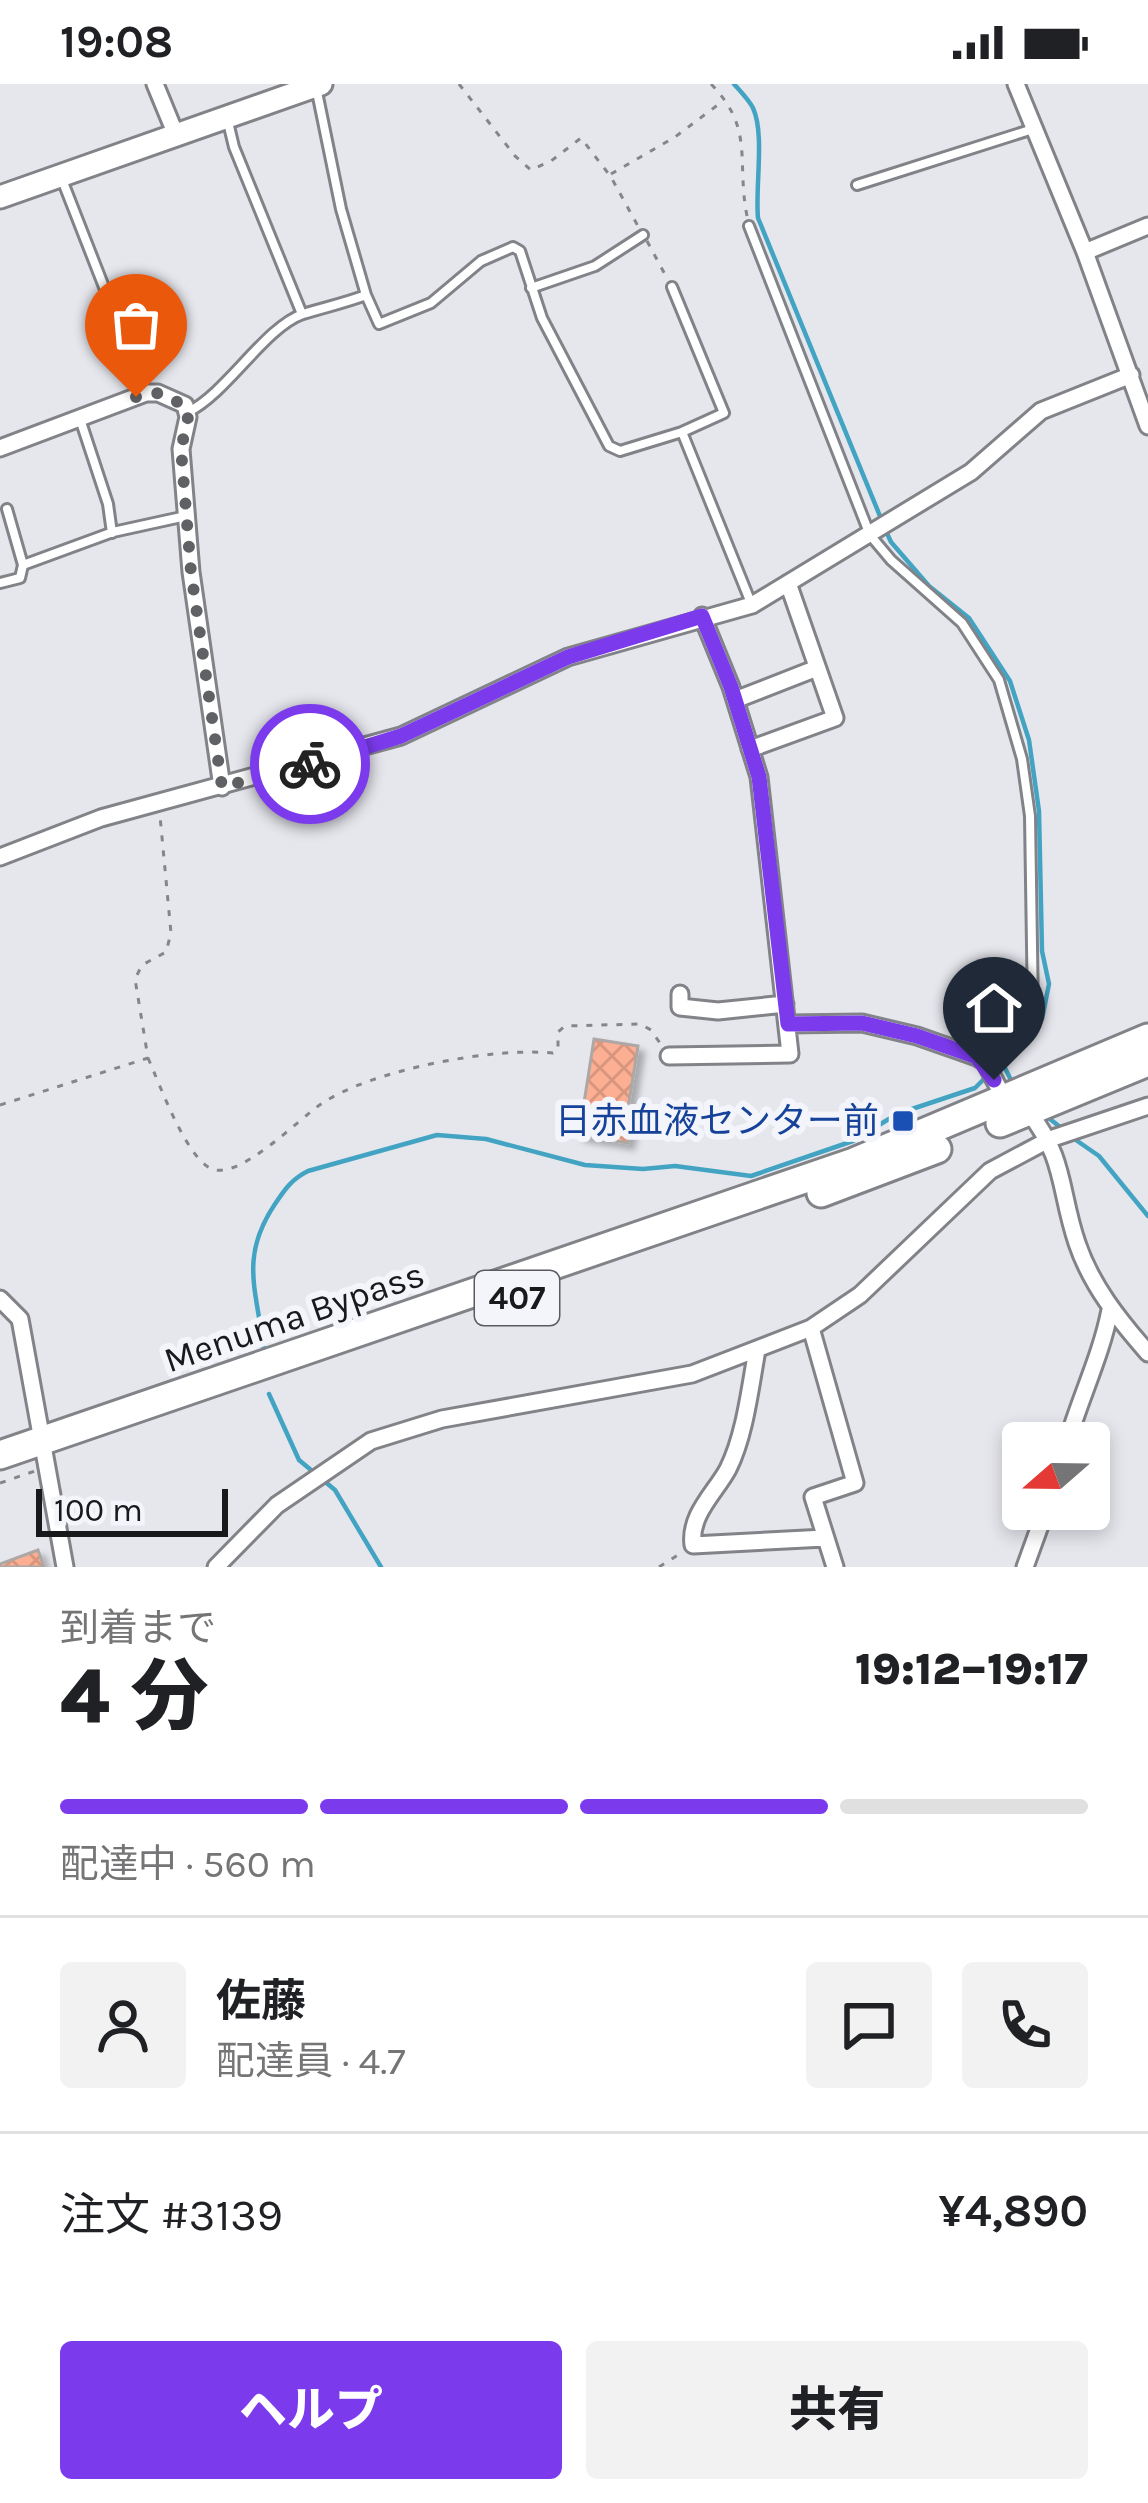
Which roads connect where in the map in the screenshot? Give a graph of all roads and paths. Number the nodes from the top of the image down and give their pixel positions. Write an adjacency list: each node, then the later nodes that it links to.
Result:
1 (155, 84): 9 (street)
2 (459, 84): 10 (path)
3 (711, 84): 6 (path)
4 (1016, 84): 8 (street)
5 (318, 85): 7 (street); 20 (lane)
6 (726, 99): 10 (path); 14 (path)
7 (227, 117): 9 (street); 21 (lane)
8 (1034, 129): 12 (lane); 17 (street)
9 (176, 135): 11 (street)
10 (609, 175): 16 (path)
11 (61, 176): 13 (street); 23 (lane)
12 (857, 185)
13 (0, 197)
14 (749, 226): 32 (lane)
15 (1148, 226): 17 (street)
16 (644, 236): 18 (path); 19 (lane)
17 (1085, 252): 22 (street)
18 (672, 287): 27 (lane)
19 (531, 288): 20 (lane); 27 (lane)
20 (366, 296): 21 (lane)
21 (302, 314): 24 (lane)
22 (1131, 375): 26 (street); 32 (street)
23 (146, 393): 24 (street); 25 (street)
24 (187, 413): 30 (street)
25 (80, 419): 28 (street); 31 (lane)
26 (1148, 426)
27 (682, 432): 36 (lane)
28 (0, 448)
29 (8, 509): 33 (lane)
30 (186, 516): 31 (lane); 41 (street)
31 (112, 533): 33 (lane)
32 (870, 535): 35 (street); 51 (lane)
33 (22, 565): 34 (lane)
34 (0, 583)
35 (788, 583): 36 (street); 38 (street)
36 (752, 605): 37 (street)
37 (702, 616): 39 (street); 41 (street)
38 (817, 668): 39 (street); 40 (street)
39 (735, 700): 40 (street)
40 (750, 749): 45 (street)
41 (222, 787): 42 (street)
42 (160, 802): 43 (street); 49 (path)
43 (0, 857)
44 (680, 994): 45 (street)
45 (785, 1004): 46 (street)
46 (788, 1024): 48 (street); 51 (street)
47 (1148, 1038): 51 (highway, Menuma Bypass / 407)
48 (669, 1056): 49 (path)
49 (148, 1058): 52 (path)
50 (1148, 1062): 51 (highway, Menuma Bypass / 407)
51 (1013, 1091): 54 (street); 62 (highway, Menuma Bypass / 407)
52 (0, 1105)
53 (1148, 1106): 54 (street)
54 (1054, 1137): 56 (street); 57 (street)
55 (0, 1299): 62 (street)
56 (1110, 1310): 59 (street); 60 (street)
57 (811, 1328): 58 (street); 65 (street)
58 (758, 1350): 66 (street); 68 (street)
59 (1148, 1353)
60 (1073, 1422)
61 (0, 1455): 62 (highway, Menuma Bypass / 407)
62 (40, 1457): 63 (highway, Menuma Bypass / 407); 63 (path); 67 (street)
63 (0, 1479)
64 (1038, 1530): 71 (street)
65 (825, 1538): 66 (street); 70 (street)
66 (693, 1544): 69 (path)
67 (65, 1567)
68 (216, 1567)
69 (659, 1567)
70 (835, 1567)
71 (1024, 1567)

